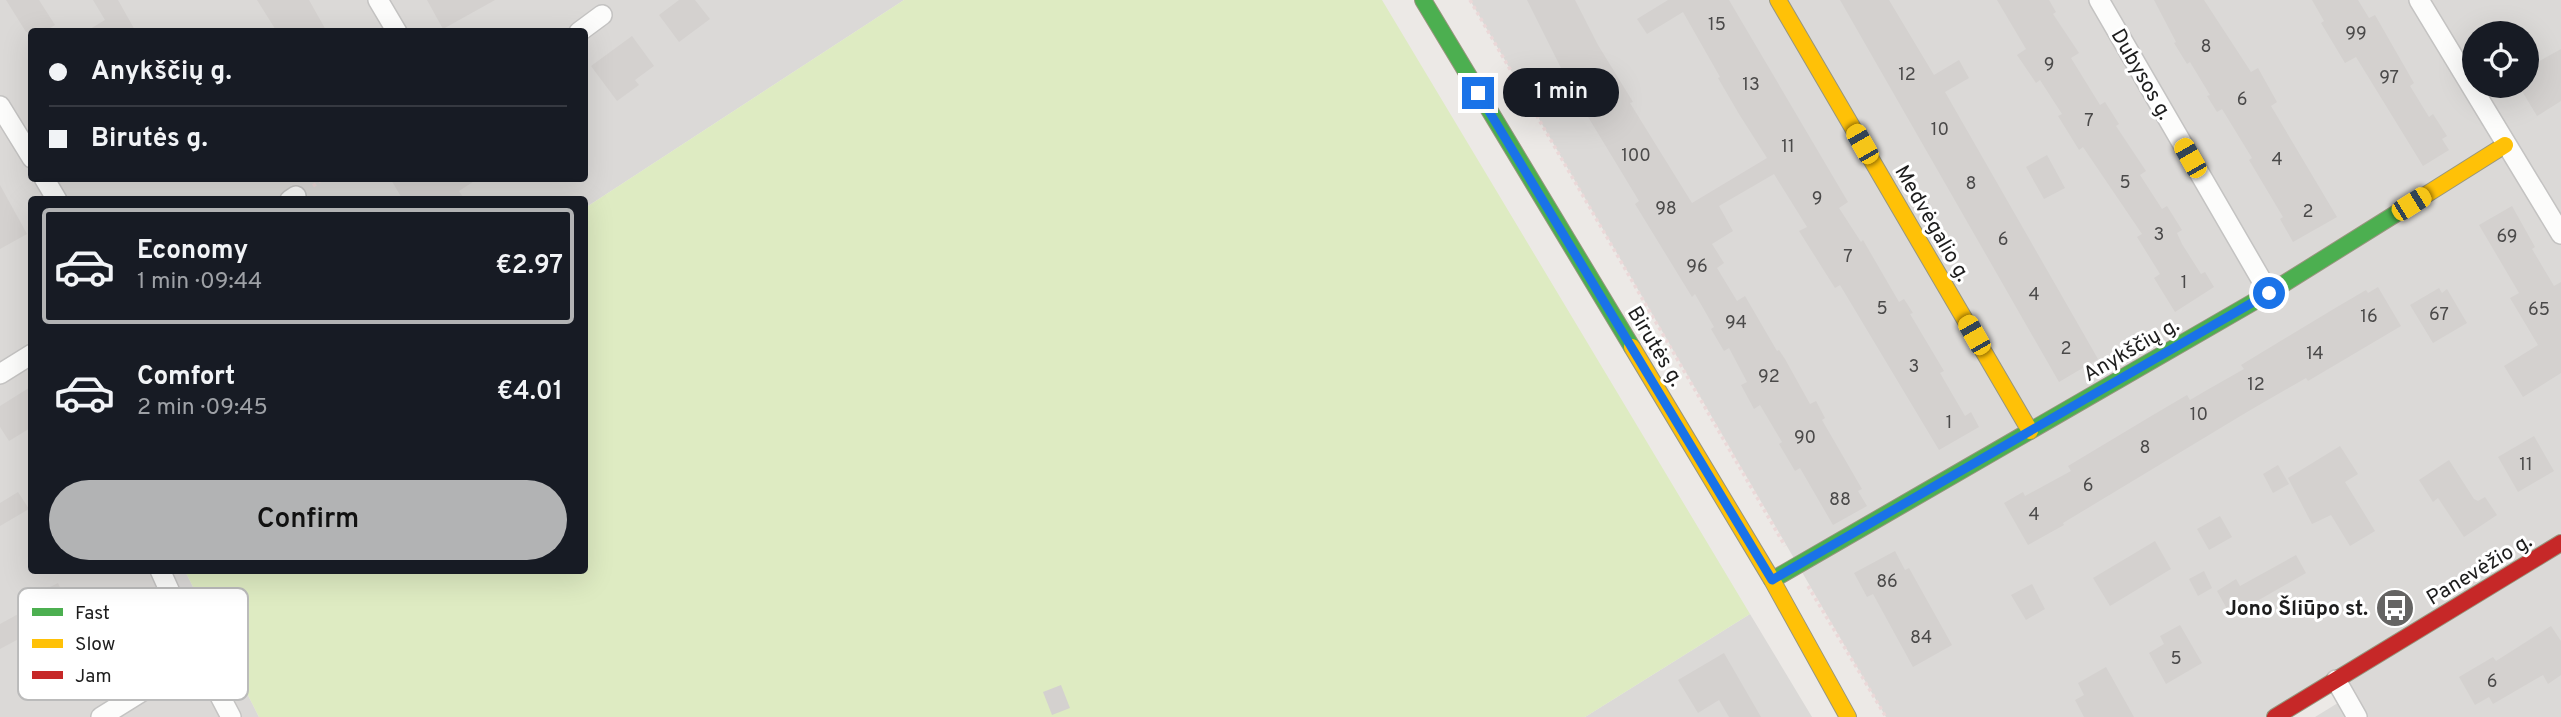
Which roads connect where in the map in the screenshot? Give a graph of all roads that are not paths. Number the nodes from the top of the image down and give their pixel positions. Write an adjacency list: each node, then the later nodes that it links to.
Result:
1 (378, 0): 7 (street)
2 (1423, 0): 18 (street, Birutės g.)
3 (1778, 0): 16 (street, Medvėgalio g.)
4 (2099, 0): 13 (street, Dubysos g.)
5 (2419, 0): 10 (street)
6 (602, 15): 8 (street)
7 (395, 28)
8 (584, 28)
9 (0, 106): 11 (street)
10 (2505, 145): 12 (street); 13 (street, Anykščių g.)
11 (28, 152)
12 (2561, 234)
13 (2269, 293): 16 (street, Anykščių g.)
14 (28, 356): 15 (street)
15 (0, 374)
16 (2030, 431): 18 (street, Anykščių g.)
17 (2561, 543): 19 (street, Panevėžio g.)
18 (1772, 580): 24 (street, Birutės g.)
19 (2336, 680): 25 (street, Panevėžio g.); 26 (street)
20 (128, 700): 22 (street)
21 (222, 700): 23 (street)
22 (101, 717)
23 (231, 717)
24 (1848, 717)
25 (2275, 717)
26 (2357, 717)

